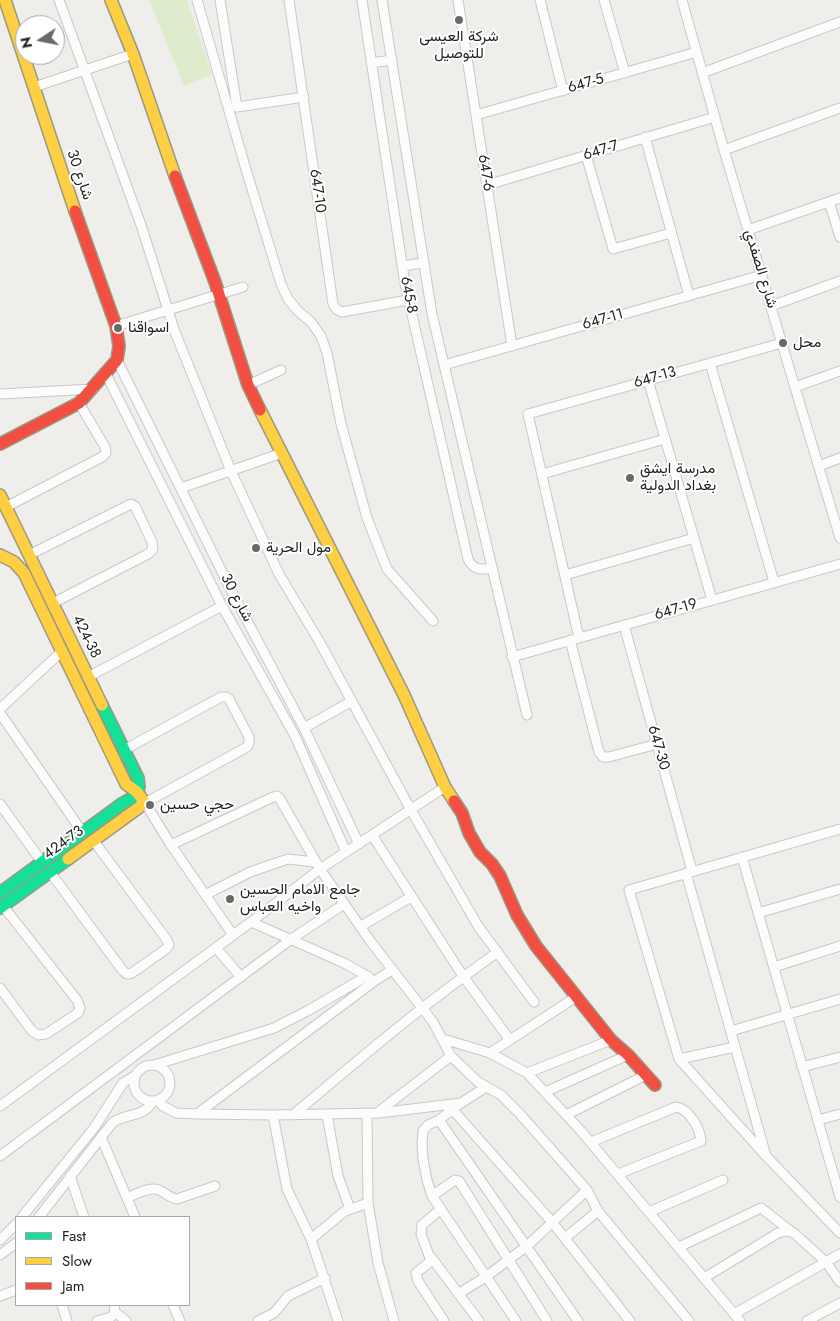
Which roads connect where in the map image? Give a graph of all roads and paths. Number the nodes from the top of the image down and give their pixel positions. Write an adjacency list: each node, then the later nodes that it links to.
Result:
1 (5, 0): 21 (street, شارع 30)
2 (59, 0): 18 (street)
3 (111, 0): 15 (street)
4 (197, 0): 86 (street)
5 (220, 0): 23 (street)
6 (289, 0): 23 (street, 647-10)
7 (362, 0): 17 (street, 645-8)
8 (382, 0): 16 (street, 645-8)
9 (458, 0): 25 (street, 647-6)
10 (540, 0): 22 (street)
11 (604, 0): 19 (street)
12 (682, 0): 14 (street, شارع الصفدي)
13 (840, 22): 20 (street)
14 (696, 52): 19 (street, 647-5); 20 (street, شارع الصفدي)
15 (133, 54): 18 (street); 41 (street)
16 (392, 60): 17 (street); 36 (street, 645-8)
17 (371, 63): 37 (street, 645-8)
18 (84, 69): 21 (street); 45 (street)
19 (625, 73): 22 (street, 647-5)
20 (702, 73): 26 (street, شارع الصفدي)
21 (34, 87): 46 (street, شارع 30)
22 (562, 91): 25 (street, 647-5)
23 (304, 97): 43 (street, 647-10)
24 (840, 108): 28 (street)
25 (476, 115): 30 (street, 647-6)
26 (715, 117): 27 (street, 647-7); 28 (street, شارع الصفدي)
27 (645, 138): 29 (street, 647-7); 34 (street)
28 (724, 150): 33 (street, شارع الصفدي)
29 (586, 155): 30 (street, 647-7); 34 (street)
30 (486, 185): 48 (street, 647-6)
31 (840, 198): 32 (street)
32 (829, 202): 33 (street); 35 (street)
33 (748, 230): 38 (street, شارع الصفدي)
34 (672, 233): 42 (street)
35 (840, 237)
36 (423, 263): 37 (street); 51 (street, 645-8)
37 (402, 266): 43 (street, 645-8)
38 (762, 275): 42 (street, 647-11); 44 (street, شارع الصفدي)
39 (840, 280): 44 (street)
40 (243, 287): 41 (street)
41 (219, 293): 45 (street); 56 (street)
42 (689, 296): 48 (street, 647-11)
43 (408, 300): 77 (street, 645-8)
44 (771, 306): 47 (street, شارع الصفدي)
45 (168, 310): 46 (street); 66 (street)
46 (116, 326): 49 (street, شارع 30)
47 (782, 343): 50 (street, 647-13); 57 (street, شارع الصفدي)
48 (512, 346): 51 (street, 647-11)
49 (117, 360): 54 (street); 68 (street, شارع 30)
50 (710, 363): 55 (street, 647-13); 80 (street)
51 (444, 365): 77 (street, 645-8)
52 (281, 370): 56 (street)
53 (840, 371): 57 (street)
54 (106, 374): 58 (street); 83 (street, شارع 30)
55 (648, 380): 61 (street); 67 (street, 647-13)
56 (248, 385): 63 (street)
57 (795, 387): 65 (street, شارع الصفدي)
58 (93, 389): 59 (street); 60 (street)
59 (0, 394)
60 (79, 403): 62 (street); 70 (street)
61 (665, 439): 67 (street); 71 (street)
62 (0, 444)
63 (282, 452): 66 (street); 99 (street)
64 (840, 458): 65 (street)
65 (819, 466): 72 (street, شارع الصفدي)
66 (231, 471): 68 (street); 92 (street)
67 (542, 474): 79 (street)
68 (181, 488): 84 (street, شارع 30)
69 (0, 495): 70 (street, 424-38)
70 (6, 507): 73 (street, 424-38)
71 (694, 538): 79 (street); 81 (street)
72 (840, 538)
73 (29, 555): 76 (street, 424-38); 82 (street)
74 (2, 557): 78 (street, 424-38)
75 (840, 564): 80 (street, 647-19)
76 (35, 568): 78 (street); 82 (street, 424-38)
77 (492, 568): 90 (street, 645-8)
78 (24, 573): 89 (street, 424-38)
79 (565, 575): 88 (street)
80 (774, 582): 81 (street, 647-19)
81 (712, 600): 87 (street, 647-19)
82 (53, 603): 91 (street, 424-38)
83 (222, 606): 85 (street, شارع 30); 91 (street)
84 (243, 612): 85 (street); 96 (street, شارع 30)
85 (229, 619): 109 (street, شارع 30)
86 (433, 621)
87 (624, 625): 88 (street, 647-19); 97 (street, 647-30)
88 (575, 639): 90 (street, 647-19); 97 (street)
89 (61, 652): 93 (street); 100 (street, 424-38)
90 (512, 657): 95 (street, 645-8)
91 (88, 677): 98 (street, 424-38)
92 (352, 701): 96 (street); 102 (street)
93 (0, 709)
94 (0, 713): 104 (street)
95 (527, 715)
96 (304, 728): 107 (street, شارع 30)
97 (657, 744): 114 (street, 647-30)
98 (124, 750): 100 (street, 424-38); 100 (street)
99 (445, 787): 102 (street); 136 (street)
100 (140, 797): 104 (street, 424-73); 106 (street, 424-73); 108 (street, 424-38)
101 (0, 804): 111 (street)
102 (411, 810): 105 (street); 128 (street)
103 (840, 829): 110 (street)
104 (83, 833): 111 (street, 424-73)
105 (372, 835): 107 (street); 118 (street)
106 (93, 840): 113 (street, 424-73); 113 (street)
107 (359, 844): 109 (street)
108 (171, 845): 112 (street); 117 (street, 424-38)
109 (346, 852): 112 (street)
110 (742, 857): 114 (street); 121 (street)
111 (42, 862): 116 (street, 424-73)
112 (317, 865): 117 (street); 119 (street); 122 (street)
113 (50, 872): 120 (street, 424-73)
114 (689, 872): 141 (street, 647-30); 150 (street)
115 (840, 889): 121 (street)
116 (0, 892)
117 (205, 895): 124 (street, 424-38)
118 (411, 897): 123 (street); 132 (street)
119 (344, 904): 123 (street); 125 (street)
120 (2, 907): 135 (street)
121 (758, 914): 129 (street)
122 (252, 922): 124 (street); 125 (street)
123 (361, 926): 130 (street)
124 (233, 935): 127 (street)
125 (290, 940): 131 (street); 133 (street)
126 (840, 946): 129 (street)
127 (216, 948): 133 (street); 162 (street)
128 (498, 952): 132 (street); 138 (street)
129 (774, 967): 140 (street)
130 (392, 970): 134 (street); 139 (street)
131 (367, 976): 134 (street); 152 (street)
132 (463, 976): 139 (street); 143 (street)
133 (241, 977): 151 (street)
134 (376, 980): 165 (street)
135 (0, 988)
136 (576, 997): 143 (street); 144 (street)
137 (840, 999): 140 (street)
138 (534, 1002)
139 (422, 1008): 142 (street); 169 (street)
140 (788, 1015): 141 (street); 153 (street)
141 (731, 1031): 145 (street, 647-30)
142 (443, 1039): 146 (street); 148 (street)
143 (510, 1040): 146 (street)
144 (611, 1040): 147 (street); 155 (street)
145 (735, 1046): 150 (street); 177 (street, 647-30)
146 (490, 1053): 155 (street)
147 (628, 1054): 156 (street); 159 (street)
148 (451, 1056): 158 (street); 164 (street)
149 (840, 1057): 153 (street)
150 (679, 1059): 177 (street)
151 (128, 1061): 154 (street); 176 (street)
152 (154, 1065): 154 (street); 160 (street)
153 (802, 1067): 173 (street)
154 (138, 1072): 160 (street); 192 (street)
155 (527, 1073): 159 (street)
156 (646, 1075): 157 (street); 171 (street)
157 (654, 1085)
158 (486, 1087): 161 (street); 183 (street)
159 (544, 1092): 171 (street)
160 (155, 1100): 165 (street); 174 (street)
161 (461, 1103): 163 (street); 164 (street)
162 (0, 1106)
163 (453, 1110): 172 (street); 196 (street)
164 (377, 1113): 166 (street)
165 (197, 1114): 168 (street)
166 (367, 1114): 170 (street); 187 (street)
167 (840, 1114): 173 (street)
168 (272, 1115): 169 (street); 201 (street)
169 (293, 1115): 170 (street)
170 (327, 1115): 188 (street)
171 (566, 1115): 175 (street)
172 (439, 1120): 184 (street); 204 (street)
173 (818, 1120): 179 (street)
174 (101, 1137): 180 (street); 186 (street)
175 (591, 1142): 178 (street); 178 (street)
176 (1, 1153)
177 (766, 1156): 198 (street)
178 (618, 1174): 191 (street)
179 (837, 1174): 185 (street)
180 (70, 1176): 193 (street); 194 (street)
181 (723, 1180): 191 (street)
182 (215, 1186): 186 (street)
183 (587, 1190): 190 (street); 196 (street)
184 (432, 1196): 189 (street); 209 (street)
185 (840, 1197)
186 (127, 1198): 195 (street)
187 (368, 1203): 188 (street); 231 (street)
188 (350, 1209): 201 (street)
189 (440, 1209): 208 (street); 211 (street)
190 (598, 1211): 200 (street); 224 (street)
191 (649, 1212): 205 (street)
192 (23, 1216)
193 (40, 1216)
194 (84, 1216)
195 (135, 1216)
196 (552, 1222): 200 (street); 204 (street)
197 (15, 1225): 202 (street)
198 (839, 1230)
199 (794, 1233): 205 (street); 210 (street); 213 (street)
200 (565, 1238): 237 (street)
201 (311, 1239): 212 (street)
202 (0, 1240)
203 (15, 1244): 207 (street)
204 (527, 1246): 209 (street); 236 (street)
205 (679, 1248): 213 (street)
206 (840, 1254): 210 (street)
207 (0, 1255)
208 (431, 1257): 216 (street); 232 (street)
209 (508, 1260): 211 (street); 235 (street)
210 (826, 1262): 214 (street); 223 (street)
211 (487, 1276): 216 (street); 234 (street)
212 (325, 1278): 222 (street); 230 (street)
213 (704, 1278): 223 (street)
214 (840, 1282)
215 (15, 1290): 217 (street)
216 (458, 1294): 233 (street)
217 (0, 1296)
218 (840, 1302): 238 (street)
219 (62, 1306): 225 (street)
220 (173, 1306): 228 (street)
221 (114, 1308): 226 (street); 227 (street)
222 (276, 1317): 229 (street)
223 (737, 1318)
224 (687, 1320)
225 (67, 1321)
226 (97, 1321)
227 (126, 1321)
228 (180, 1321)
229 (258, 1321)
230 (338, 1321)
231 (394, 1321)
232 (444, 1321)
233 (479, 1321)
234 (516, 1321)
235 (547, 1321)
236 (578, 1321)
237 (630, 1321)
238 (807, 1321)

